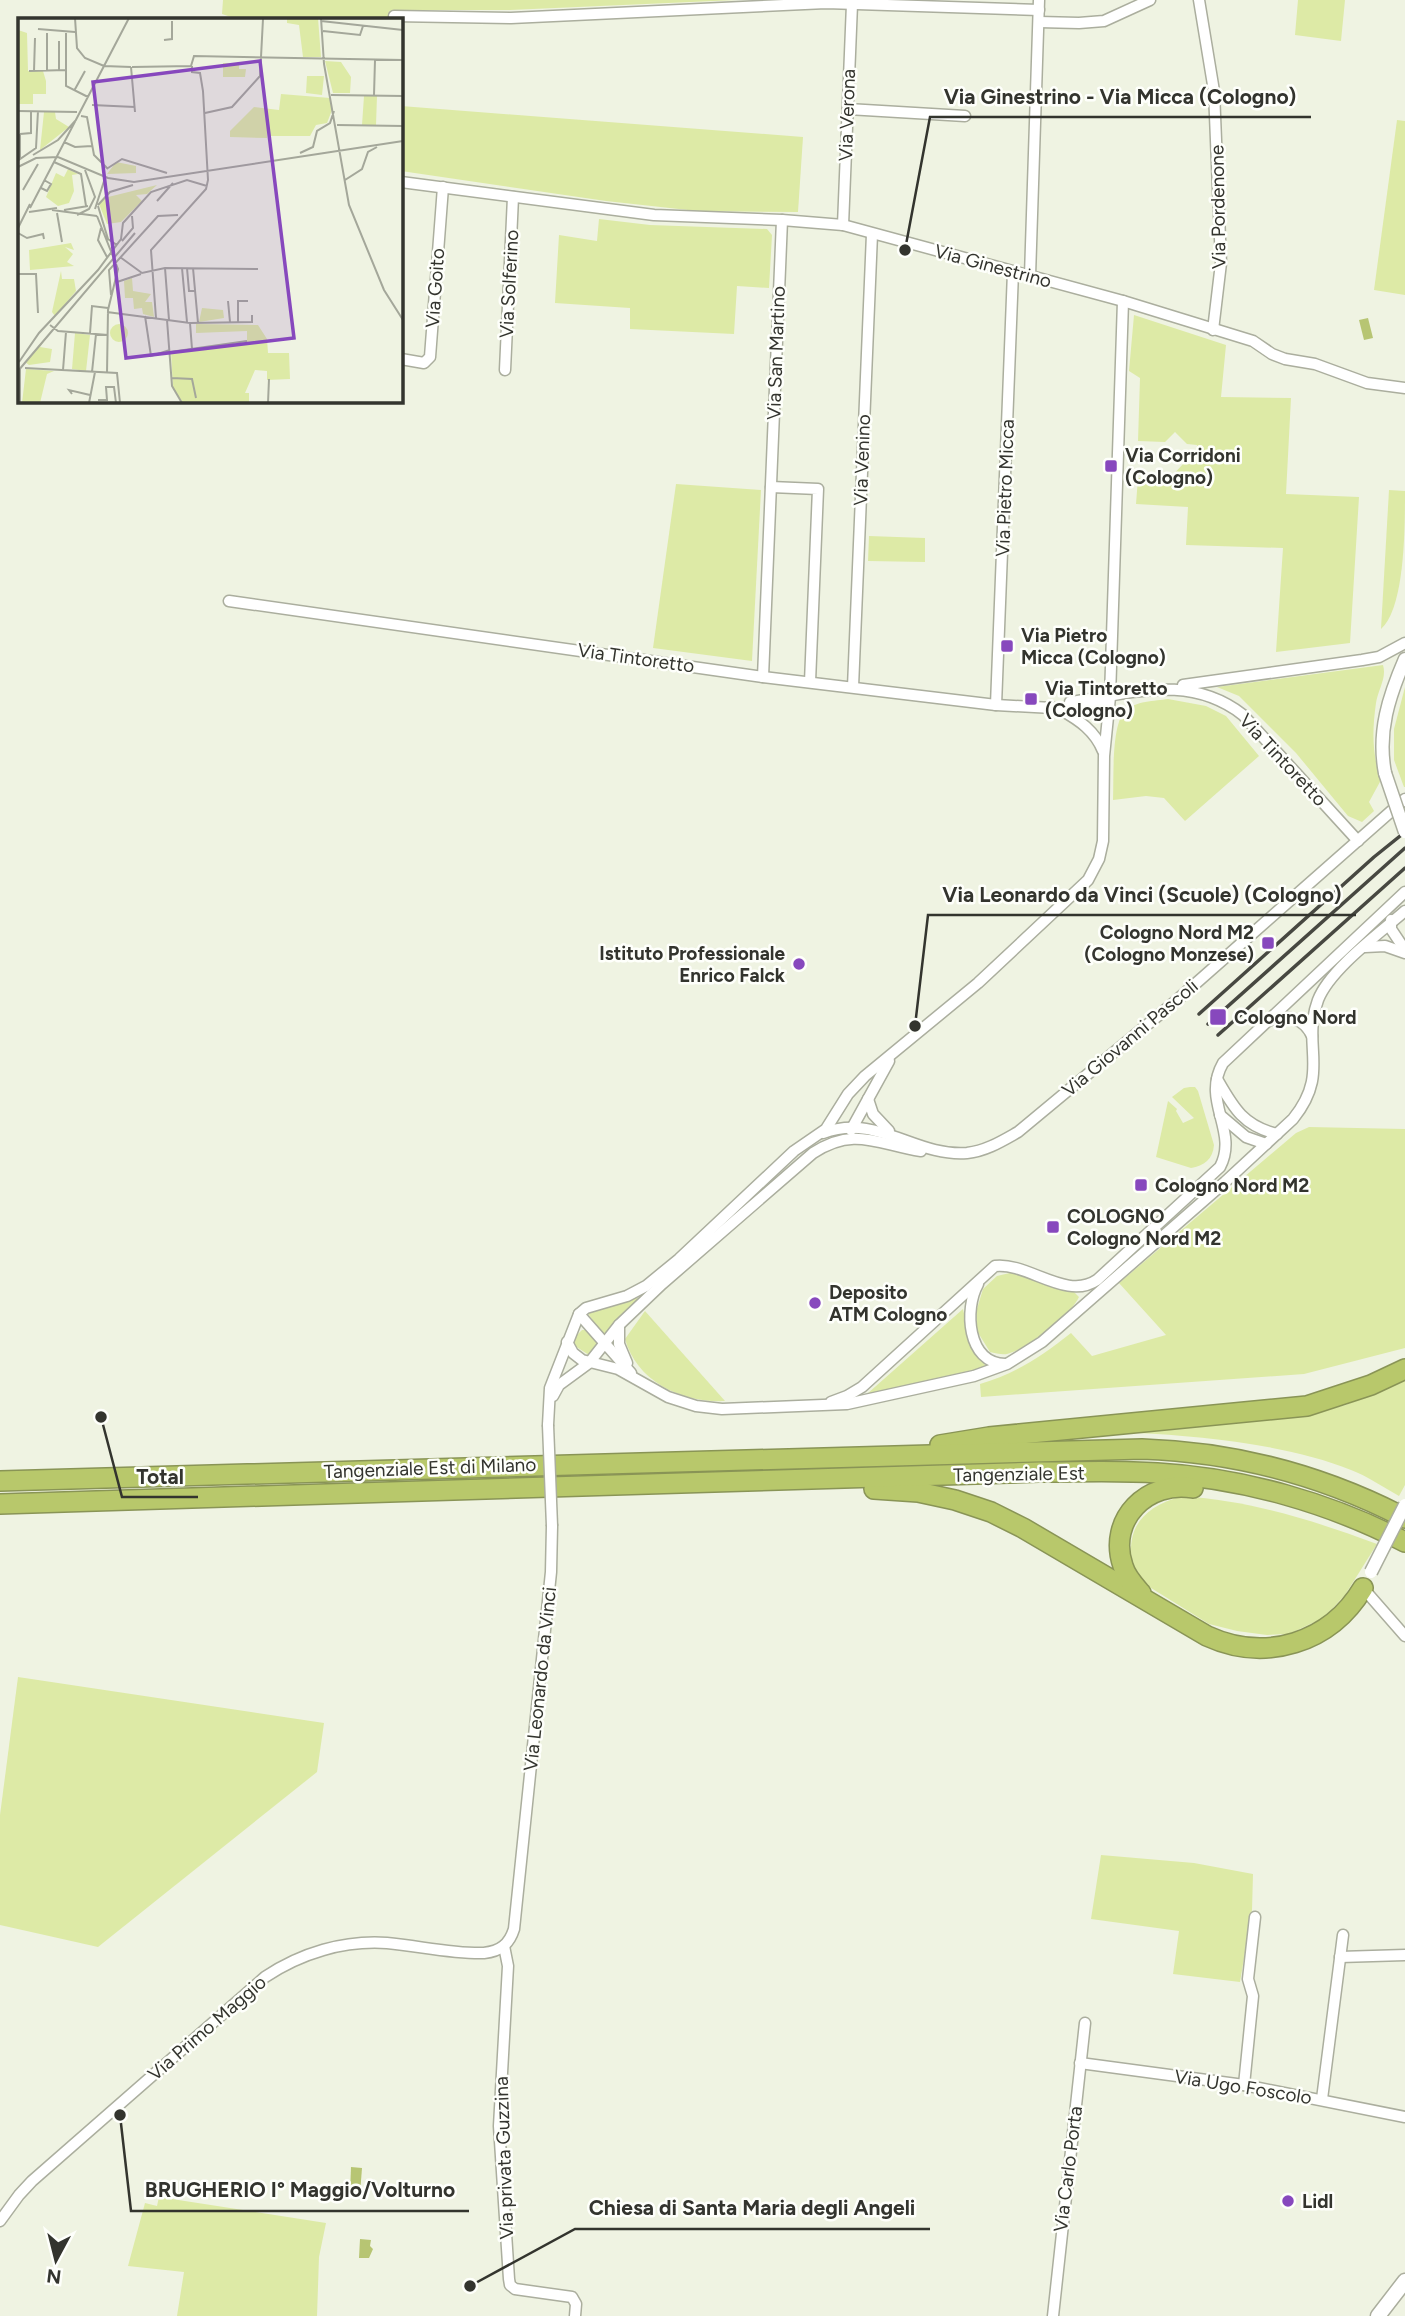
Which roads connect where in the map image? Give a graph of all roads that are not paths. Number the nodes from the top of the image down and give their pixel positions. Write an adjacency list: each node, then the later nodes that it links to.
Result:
1 (1150, 0): 4 (street)
2 (1199, 0): 17 (street, Via Pordenone)
3 (852, 4): 4 (street); 5 (street); 6 (street, Via Verona)
4 (1039, 11): 15 (street)
5 (394, 16)
6 (848, 109): 7 (street); 12 (street, Via Verona)
7 (965, 116)
8 (402, 182): 9 (street, Via Ginestrino)
9 (443, 187): 10 (street, Via Ginestrino); 18 (street, Via Goito)
10 (513, 197): 11 (street, Via Ginestrino); 19 (street, Via Solferino)
11 (782, 220): 12 (street, Via Ginestrino); 21 (street, Via San Martino)
12 (843, 225): 13 (street, Via Ginestrino)
13 (872, 234): 14 (street, Via Ginestrino); 27 (street, Via Venino)
14 (1013, 272): 15 (street, Via Ginestrino); 30 (street, Via Pietro Micca)
15 (1030, 276): 16 (street, Via Ginestrino)
16 (1123, 301): 17 (street, Via Ginestrino); 29 (street)
17 (1213, 330): 20 (street, Via Ginestrino)
18 (402, 359)
19 (505, 370)
20 (1405, 388)
21 (771, 486): 25 (street, Via San Martino); 26 (street)
22 (229, 601): 25 (street, Via Tintoretto)
23 (1405, 643): 28 (street, Via Tintoretto)
24 (1405, 659): 34 (street, bridge)
25 (763, 677): 26 (street, Via Tintoretto)
26 (810, 682): 27 (street, Via Tintoretto)
27 (853, 687): 30 (street, Via Tintoretto)
28 (1156, 689): 29 (street, Via Tintoretto); 35 (street, Via Tintoretto)
29 (1110, 697): 31 (street, Via Tintoretto); 32 (street)
30 (996, 705): 31 (street, Via Tintoretto)
31 (1050, 706): 32 (street)
32 (1104, 755): 44 (street)
33 (1405, 799): 35 (street, Via Giovanni Pascoli)
34 (1405, 832)
35 (1358, 841): 56 (street, Via Giovanni Pascoli)
36 (1405, 892): 37 (street)
37 (1393, 903): 39 (street); 42 (street)
38 (1405, 911): 39 (street)
39 (1390, 924): 40 (street); 41 (street)
40 (1363, 948): 41 (street); 43 (street)
41 (1405, 951)
42 (1270, 1021): 43 (street); 45 (street)
43 (1312, 1036): 52 (street)
44 (892, 1056): 46 (street); 47 (street)
45 (1217, 1079): 48 (street); 52 (street)
46 (869, 1099): 49 (street); 51 (street)
47 (841, 1106): 49 (street); 50 (street)
48 (1220, 1115): 55 (street); 57 (street)
49 (850, 1128): 50 (street, Via Giovanni Pascoli); 51 (street, Via Giovanni Pascoli); 53 (street); 54 (street)
50 (821, 1134): 58 (street)
51 (894, 1135): 56 (street, Via Giovanni Pascoli)
52 (1277, 1135): 55 (street)
53 (863, 1138): 54 (street); 56 (street)
54 (840, 1139): 59 (street)
55 (1266, 1144): 63 (street)
56 (968, 1153)
57 (991, 1268): 63 (street); 66 (street)
58 (579, 1314): 60 (street, Via Leonardo da Vinci); 61 (street)
59 (619, 1325): 61 (street); 65 (street)
60 (567, 1342): 62 (street); 67 (street, Via Leonardo da Vinci)
61 (604, 1343): 62 (street); 65 (street)
62 (589, 1363): 65 (street); 67 (street)
63 (1007, 1364): 66 (street)
64 (1405, 1369): 68 (highway)
65 (635, 1378): 66 (street)
66 (818, 1406)
67 (548, 1409): 81 (street, Via Leonardo da Vinci, bridge)
68 (860, 1457): 69 (highway, Tangenziale Est di Milano); 73 (highway, Tangenziale Est)
69 (0, 1481)
70 (621, 1485): 71 (highway, Tangenziale Est di Milano); 74 (highway, Tangenziale Est); 77 (highway)
71 (0, 1504)
72 (1405, 1505): 76 (street, bridge)
73 (1405, 1518)
74 (1361, 1522): 75 (highway, Tangenziale Est); 77 (highway)
75 (1405, 1542)
76 (1367, 1580): 77 (highway); 78 (street)
77 (1149, 1602)
78 (1405, 1636)
79 (1255, 1917): 86 (street)
80 (1343, 1936): 83 (street)
81 (504, 1946): 89 (street, Via Primo Maggio); 94 (street, Via privata Guzzina)
82 (1405, 1955): 83 (street)
83 (1340, 1958): 87 (street)
84 (1085, 2023): 85 (street, Via Carlo Porta)
85 (1080, 2063): 86 (street, Via Ugo Foscolo); 93 (street, Via Carlo Porta)
86 (1244, 2085): 87 (street, Via Ugo Foscolo)
87 (1322, 2099): 88 (street, Via Ugo Foscolo)
88 (1405, 2117)
89 (0, 2221)
90 (1405, 2272): 92 (main road)
91 (1405, 2281): 92 (main road)
92 (1388, 2301): 95 (main road)
93 (1053, 2315)
94 (575, 2316)
95 (1378, 2316)

